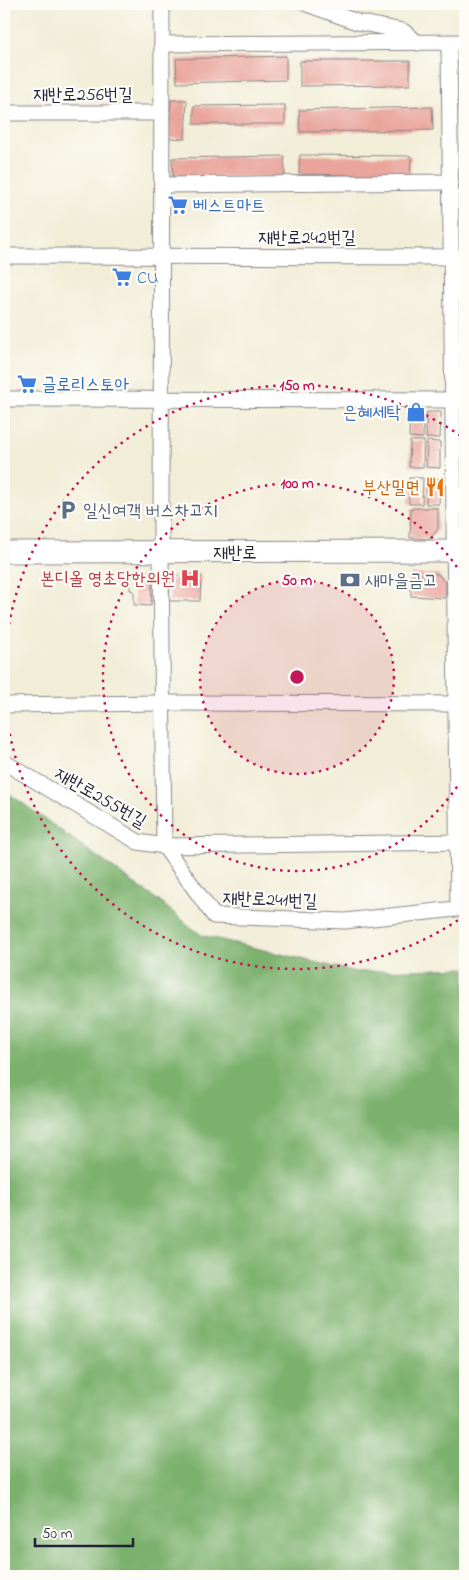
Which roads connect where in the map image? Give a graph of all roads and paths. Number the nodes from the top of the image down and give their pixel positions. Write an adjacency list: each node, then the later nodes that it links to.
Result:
1 (162, 4): 6 (street)
2 (307, 4): 4 (street)
3 (465, 42): 5 (street)
4 (418, 43): 5 (street); 6 (street)
5 (450, 43): 9 (street)
6 (162, 44): 8 (street)
7 (4, 112): 8 (street, 재반로256번길)
8 (162, 113): 10 (street)
9 (451, 182): 10 (street); 13 (street)
10 (162, 185): 12 (street)
11 (4, 256): 12 (street)
12 (162, 256): 13 (street, 재반로242번길); 15 (street)
13 (459, 257): 16 (street)
14 (4, 399): 15 (street)
15 (161, 399): 16 (street); 19 (street)
16 (459, 400): 17 (street)
17 (460, 551): 19 (main road, 재반로); 21 (street, 재반로241번길)
18 (4, 552): 19 (main road, 재반로)
19 (161, 553): 20 (street, 재반로255번길)
20 (163, 703): 21 (street); 22 (street); 25 (street, 재반로255번길)
21 (461, 704): 24 (street, 재반로241번길)
22 (4, 706)
23 (4, 762): 25 (street, 재반로255번길)
24 (461, 842): 25 (street); 26 (street, 재반로241번길)
25 (164, 846): 26 (street, 재반로241번길)
26 (462, 908)

